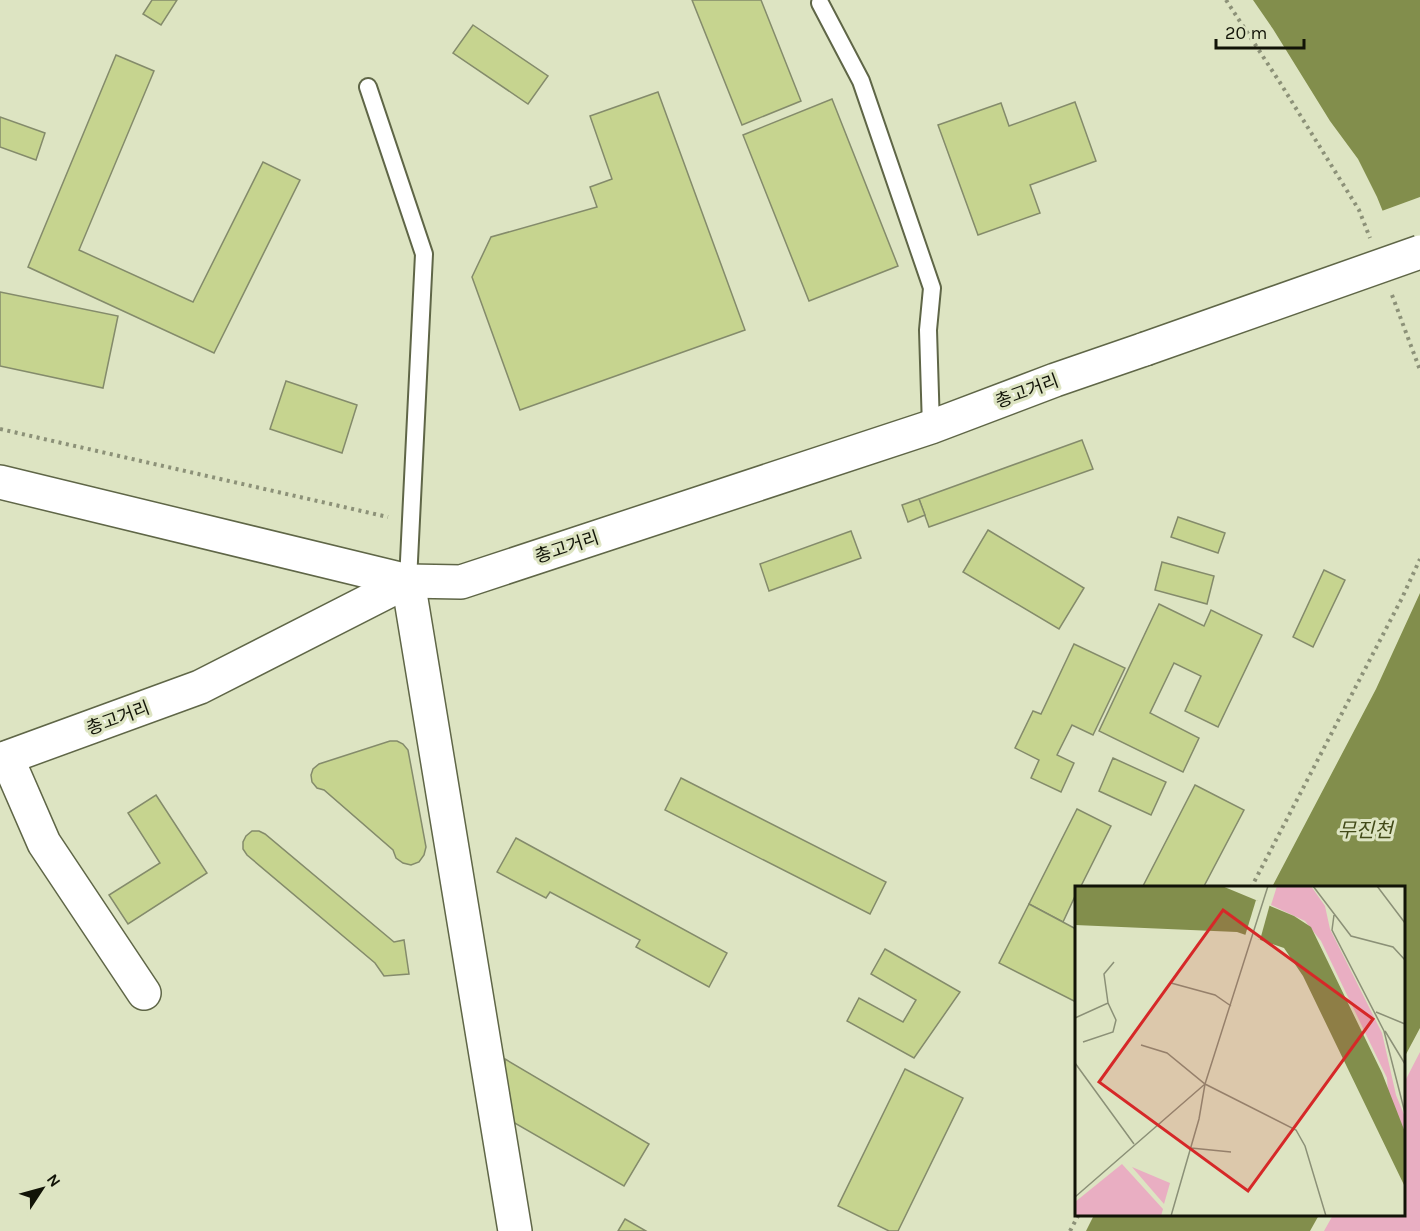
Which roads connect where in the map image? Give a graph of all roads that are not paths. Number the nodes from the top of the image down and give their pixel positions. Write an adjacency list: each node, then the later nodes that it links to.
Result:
1 (820, 3): 4 (lane)
2 (368, 87): 6 (lane)
3 (1420, 252): 4 (main road, 총고거리, bridge)
4 (931, 427): 6 (main road, 총고거리)
5 (0, 482): 6 (main road)
6 (408, 581): 7 (main road, 총고거리); 9 (main road)
7 (3, 759): 8 (main road)
8 (144, 993)
9 (515, 1231)

